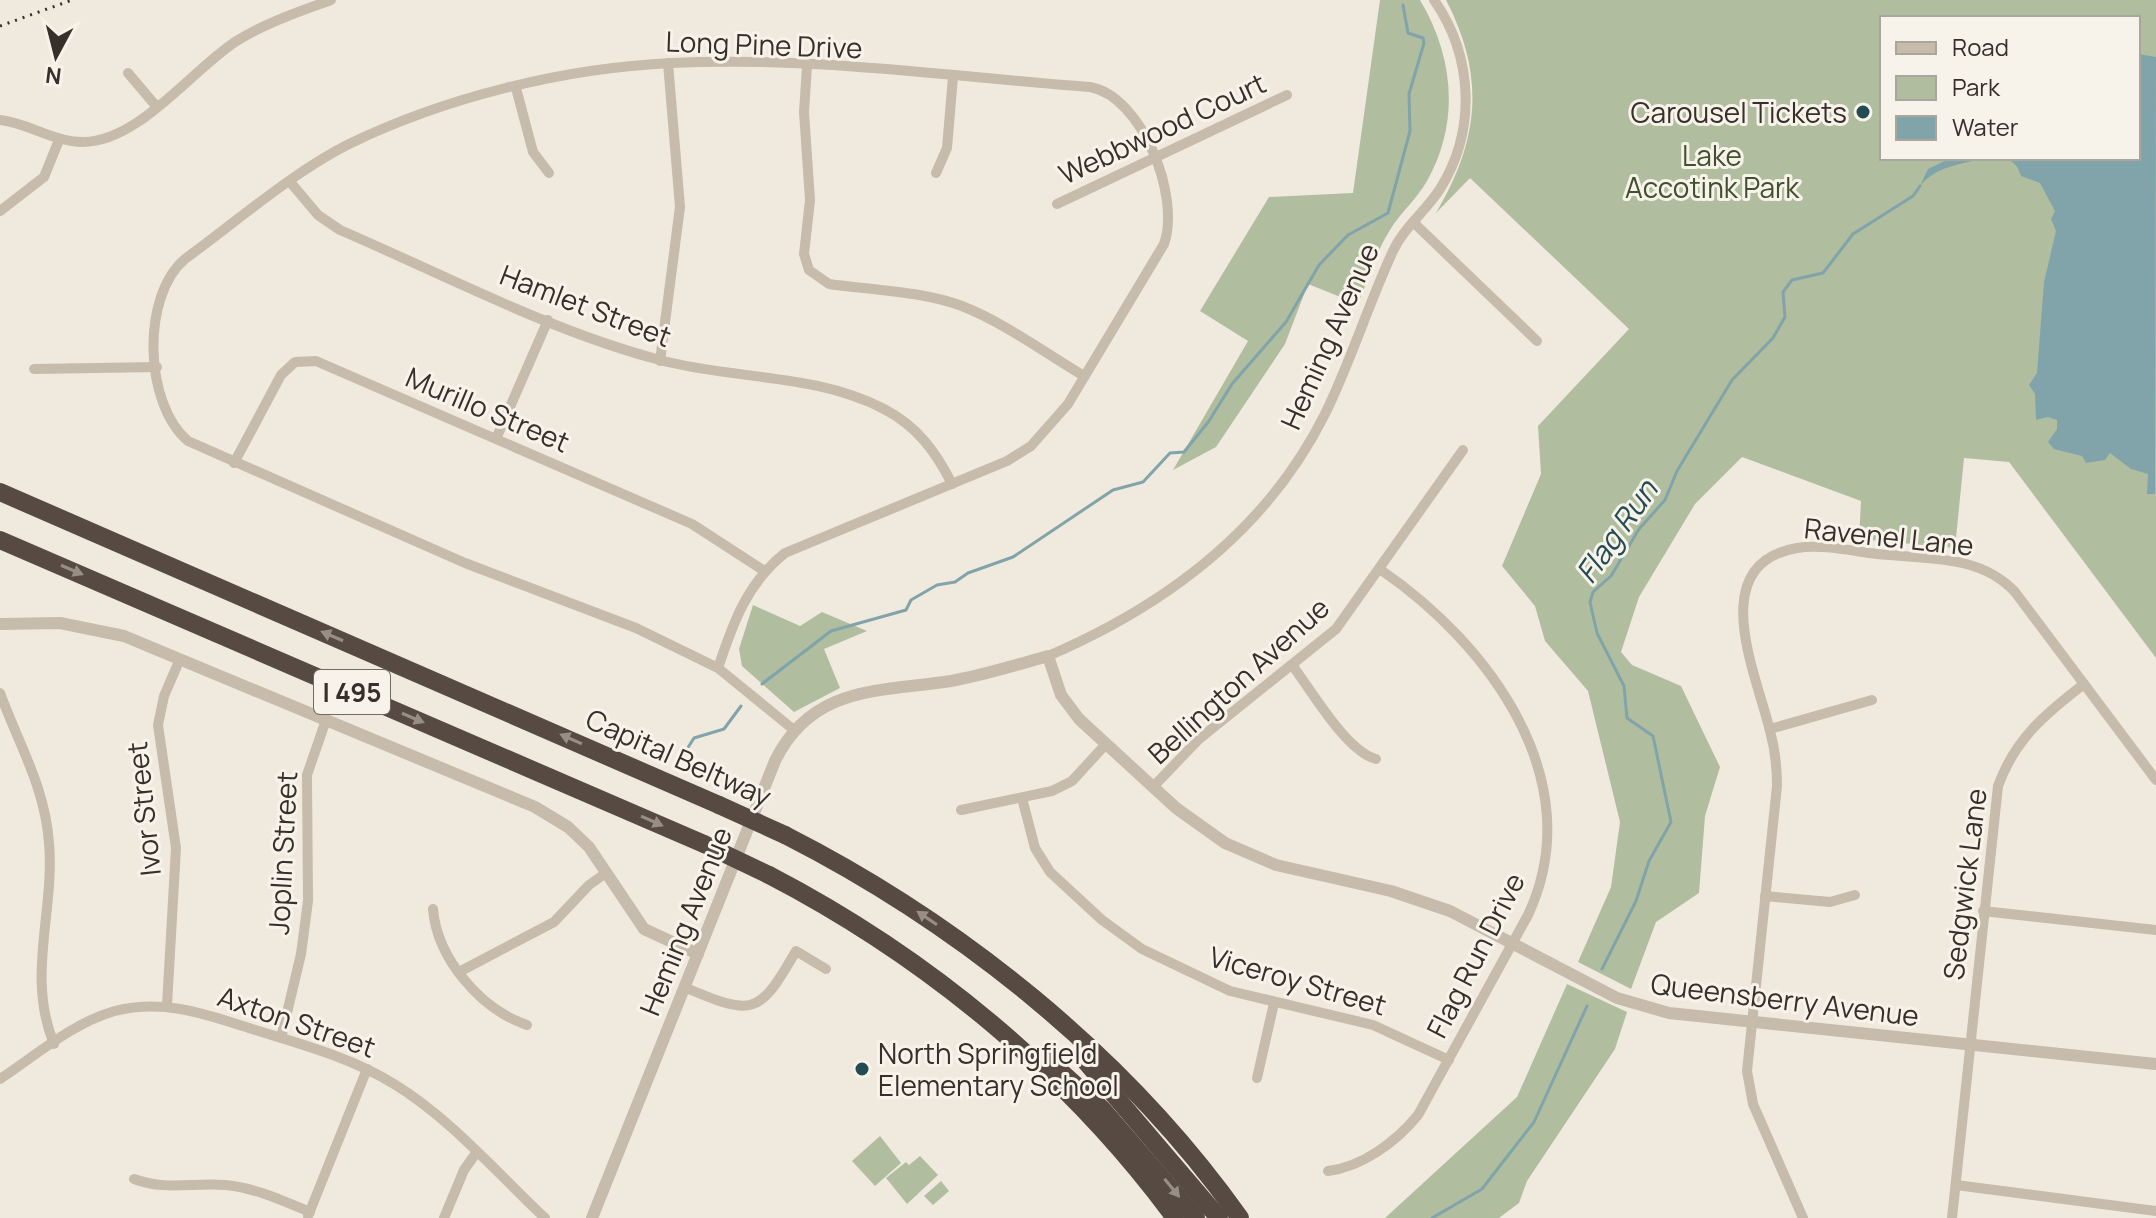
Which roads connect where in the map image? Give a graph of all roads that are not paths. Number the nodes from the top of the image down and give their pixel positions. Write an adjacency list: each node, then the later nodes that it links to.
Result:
1 (331, 0): 9 (street)
2 (1434, 0): 18 (street, Heming Avenue)
3 (668, 63): 4 (street, Long Pine Drive); 7 (street, Long Pine Drive); 21 (street)
4 (807, 66): 6 (street, Long Pine Drive); 24 (street)
5 (128, 73): 9 (street)
6 (953, 77): 12 (street, Long Pine Drive); 14 (street)
7 (516, 88): 13 (street); 15 (street, Long Pine Drive)
8 (1287, 95): 12 (street, Webbwood Court)
9 (156, 106): 11 (street)
10 (0, 120): 11 (street)
11 (59, 140): 17 (street)
12 (1154, 158): 16 (street, Webbwood Court); 24 (street, Long Pine Drive)
13 (549, 173)
14 (936, 173)
15 (291, 183): 19 (street, Hamlet Street); 22 (street, Long Pine Drive)
16 (1057, 204)
17 (0, 211)
18 (1413, 222): 20 (street); 34 (street, Heming Avenue)
19 (548, 320): 21 (street, Hamlet Street); 25 (street)
20 (1537, 341)
21 (660, 361): 28 (street, Hamlet Street)
22 (157, 367): 23 (street); 27 (street, Long Pine Drive)
23 (34, 369)
24 (1084, 376): 28 (street, Long Pine Drive)
25 (496, 439): 27 (street, Murillo Street); 31 (street, Murillo Street)
26 (1463, 450): 32 (street, Bellington Avenue)
27 (234, 463): 37 (street, Long Pine Drive)
28 (952, 484): 31 (street, Long Pine Drive)
29 (0, 492): 58 (highway, Capital Beltway / I 495, one-way to 29, bridge)
30 (0, 540): 60 (highway, I 495, one-way to 60, bridge)
31 (763, 570): 37 (street, Long Pine Drive)
32 (1381, 570): 36 (street, Bellington Avenue); 56 (street, Flag Run Drive)
33 (0, 624): 35 (street)
34 (1048, 656): 43 (street, Heming Avenue); 44 (street, Queensberry Avenue)
35 (180, 659): 41 (street); 64 (street, Ivor Street)
36 (1292, 665): 45 (street); 47 (street, Bellington Avenue)
37 (718, 668): 43 (street, Long Pine Drive)
38 (2084, 684): 42 (street, Ravenel Lane); 46 (street, Ravenel Lane); 54 (street, Sedgwick Lane)
39 (0, 693): 68 (street)
40 (1872, 700): 42 (street)
41 (326, 720): 50 (street); 67 (street, Joplin Street)
42 (1770, 729): 52 (street, Ravenel Lane)
43 (794, 730): 57 (street, Heming Avenue)
44 (1106, 744): 47 (street, Queensberry Avenue); 48 (street)
45 (1376, 759)
46 (2156, 780)
47 (1153, 787): 56 (street, Queensberry Avenue)
48 (1022, 798): 49 (street); 63 (street, Viceroy Street)
49 (961, 810)
50 (606, 873): 57 (street); 61 (street)
51 (1855, 895): 52 (street)
52 (1765, 896): 65 (street, Ravenel Lane)
53 (433, 909): 61 (street)
54 (1983, 911): 55 (street); 69 (street, Sedgwick Lane)
55 (2156, 930)
56 (1513, 943): 65 (street, Queensberry Avenue); 70 (street, Flag Run Drive)
57 (698, 954): 62 (street, Heming Avenue)
58 (990, 965): 86 (highway, I 495); 87 (highway, Capital Beltway / I 495)
59 (826, 969): 62 (street)
60 (925, 971): 84 (highway, I 495); 85 (highway, I 495, one-way to 85)
61 (459, 972): 66 (street)
62 (684, 987): 83 (street, Heming Avenue)
63 (1274, 1003): 70 (street, Viceroy Street); 73 (street)
64 (167, 1005): 67 (street, Axton Street); 68 (street, Axton Street)
65 (1752, 1022): 69 (street, Queensberry Avenue); 88 (street, Ravenel Lane)
66 (527, 1025)
67 (281, 1038): 72 (street, Axton Street)
68 (54, 1044): 74 (street, Axton Street)
69 (1970, 1044): 71 (street, Queensberry Avenue); 78 (street, Sedgwick Lane)
70 (1449, 1060): 76 (street, Flag Run Drive)
71 (2156, 1064)
72 (367, 1069): 75 (street, Axton Street); 80 (street)
73 (1257, 1078)
74 (0, 1079)
75 (476, 1153): 81 (street); 82 (street, Axton Street)
76 (1328, 1171)
77 (134, 1179): 80 (street)
78 (1956, 1185): 79 (street); 89 (street, Sedgwick Lane)
79 (2156, 1211)
80 (309, 1215)
81 (444, 1218)
82 (545, 1218)
83 (592, 1218)
84 (1175, 1218)
85 (1196, 1218)
86 (1219, 1218)
87 (1240, 1218)
88 (1803, 1218)
89 (1952, 1218)

